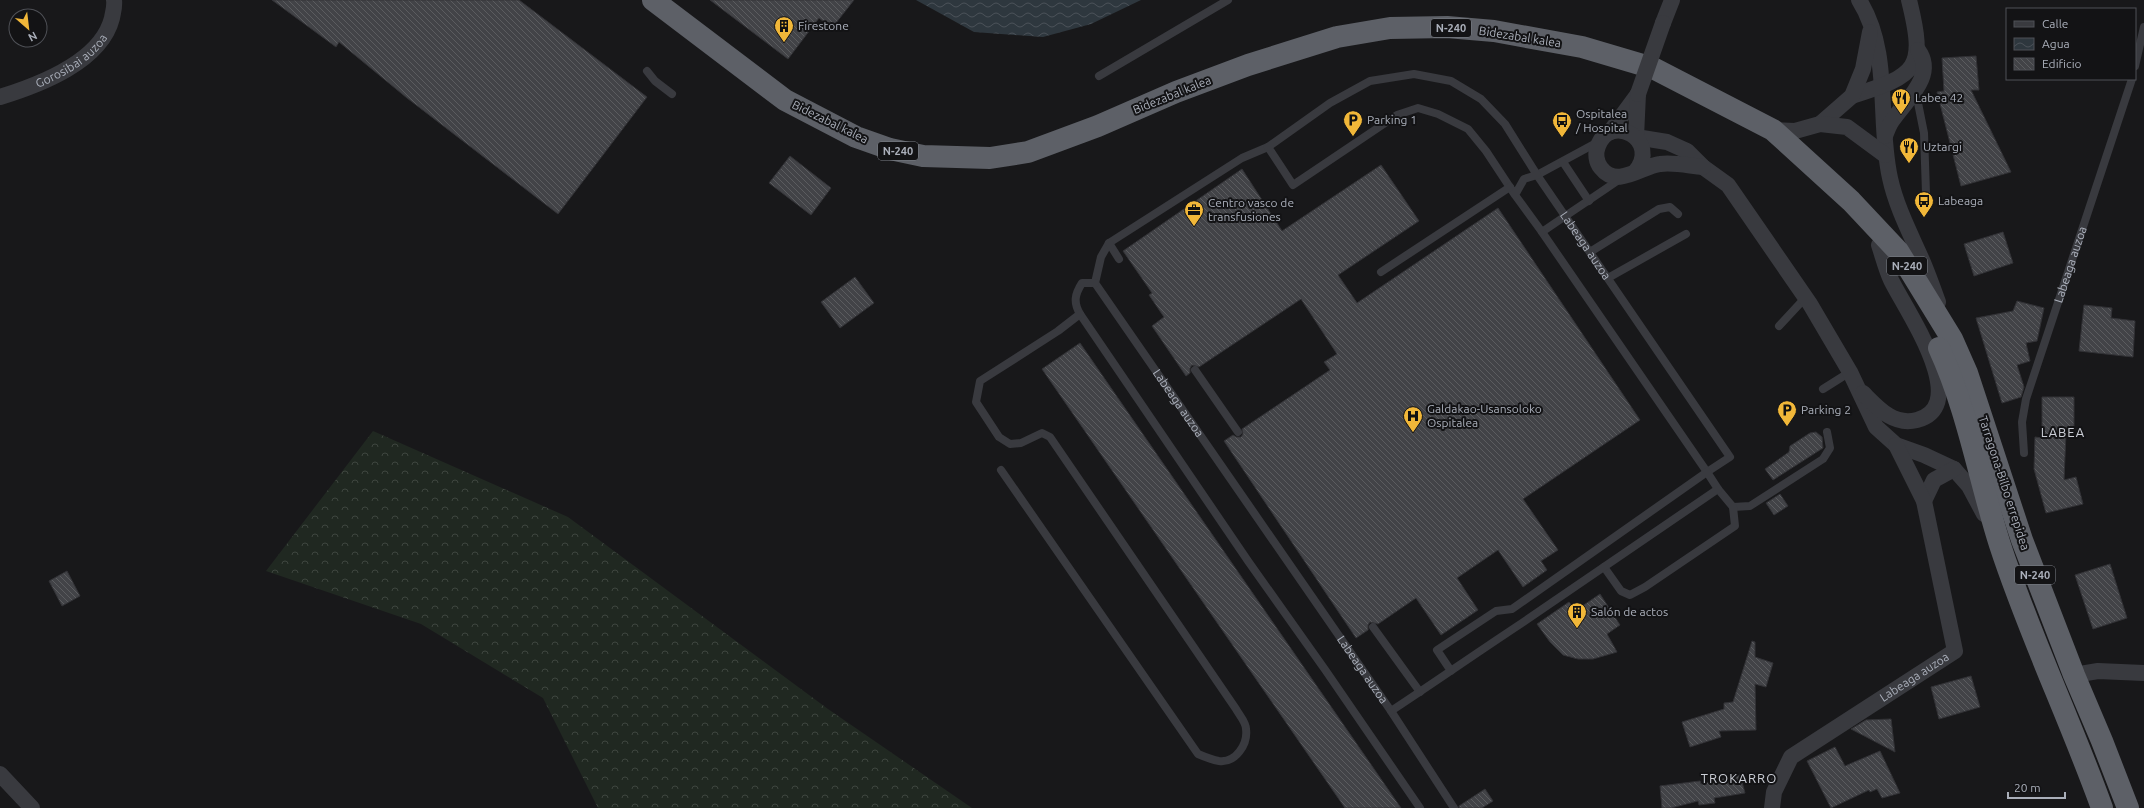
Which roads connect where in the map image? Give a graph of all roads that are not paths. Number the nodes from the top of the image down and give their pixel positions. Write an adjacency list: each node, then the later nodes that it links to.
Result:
1 (114, 0): 19 (street, Gorosibai auzoa)
2 (653, 0): 20 (highway, Bidezabal kalea / N-240)
3 (1228, 0): 12 (lane)
4 (1672, 0): 16 (street, bridge)
5 (1859, 0): 7 (street)
6 (1909, 0): 9 (street)
7 (1871, 27): 14 (street); 17 (street)
8 (2144, 27): 10 (lane)
9 (1918, 50): 14 (street); 18 (street)
10 (2136, 62)
11 (647, 70): 15 (lane)
12 (1099, 76)
13 (2132, 80): 58 (lane, Labeaga auzoa)
14 (1887, 85): 17 (street); 18 (street); 26 (street)
15 (672, 94)
16 (1638, 94): 23 (street); 24 (street)
17 (1852, 96): 21 (street)
18 (1911, 96): 26 (street); 32 (lane)
19 (0, 97)
20 (1723, 104): 22 (highway, Tarragona-Bilbo errepidea / N-240)
21 (1820, 124): 22 (street); 26 (street)
22 (1773, 130): 35 (highway, Tarragona-Bilbo errepidea / N-240)
23 (1605, 137): 24 (street); 27 (lane); 29 (street)
24 (1636, 137): 28 (street); 29 (street)
25 (1268, 147): 30 (lane); 31 (lane); 40 (lane)
26 (1884, 147): 50 (street)
27 (1563, 162): 30 (lane); 34 (lane)
28 (1703, 166): 29 (street); 47 (street)
29 (1629, 174): 34 (lane)
30 (1537, 175): 33 (lane); 37 (lane)
31 (1510, 187): 33 (lane); 44 (lane)
32 (1926, 193)
33 (1515, 195): 38 (lane)
34 (1589, 201): 37 (lane)
35 (1851, 201): 41 (highway, Tarragona-Bilbo errepidea / N-240); 50 (highway, Tarragona-Bilbo errepidea / N-240)
36 (1678, 214): 42 (lane)
37 (1565, 216): 38 (lane, Labeaga auzoa); 42 (lane, Labeaga auzoa)
38 (1542, 232): 61 (lane, Labeaga auzoa)
39 (1686, 234): 45 (lane)
40 (1109, 243): 43 (lane); 46 (lane)
41 (1879, 245): 53 (street); 65 (highway, Tarragona-Bilbo errepidea / N-240)
42 (1590, 252): 45 (lane, Labeaga auzoa)
43 (1119, 259)
44 (1382, 272)
45 (1608, 278): 61 (lane, Labeaga auzoa)
46 (1095, 283): 48 (lane); 72 (lane, Labeaga auzoa)
47 (1805, 298): 49 (lane); 52 (street)
48 (1080, 314): 60 (lane); 75 (lane)
49 (1779, 326)
50 (1952, 339): 70 (highway, Tarragona-Bilbo errepidea / N-240)
51 (1195, 370): 55 (lane)
52 (1850, 372): 53 (street); 54 (lane)
53 (1858, 387): 57 (street)
54 (1823, 389)
55 (1238, 432)
56 (1827, 432): 64 (lane)
57 (1896, 445): 59 (street); 63 (street)
58 (2024, 453)
59 (1954, 469): 63 (street); 65 (street)
60 (1002, 470)
61 (1707, 472): 62 (lane, Labeaga auzoa); 68 (lane, Labeaga auzoa)
62 (1718, 489): 64 (lane, Labeaga auzoa); 66 (lane, Labeaga auzoa)
63 (1924, 501): 77 (street, Labeaga auzoa)
64 (1733, 507): 66 (lane)
65 (2000, 544): 78 (highway, Tarragona-Bilbo errepidea / N-240)
66 (1604, 567): 68 (lane, Labeaga auzoa)
67 (1373, 627): 71 (lane)
68 (1451, 671): 71 (lane, Labeaga auzoa)
69 (2144, 673): 70 (street)
70 (2074, 675): 79 (highway, Tarragona-Bilbo errepidea / N-240)
71 (1420, 692): 72 (lane, Labeaga auzoa)
72 (1391, 711): 76 (lane, Labeaga auzoa)
73 (0, 774): 74 (street)
74 (32, 808)
75 (1420, 808)
76 (1454, 808)
77 (1772, 808)
78 (2102, 808)
79 (2128, 808)

